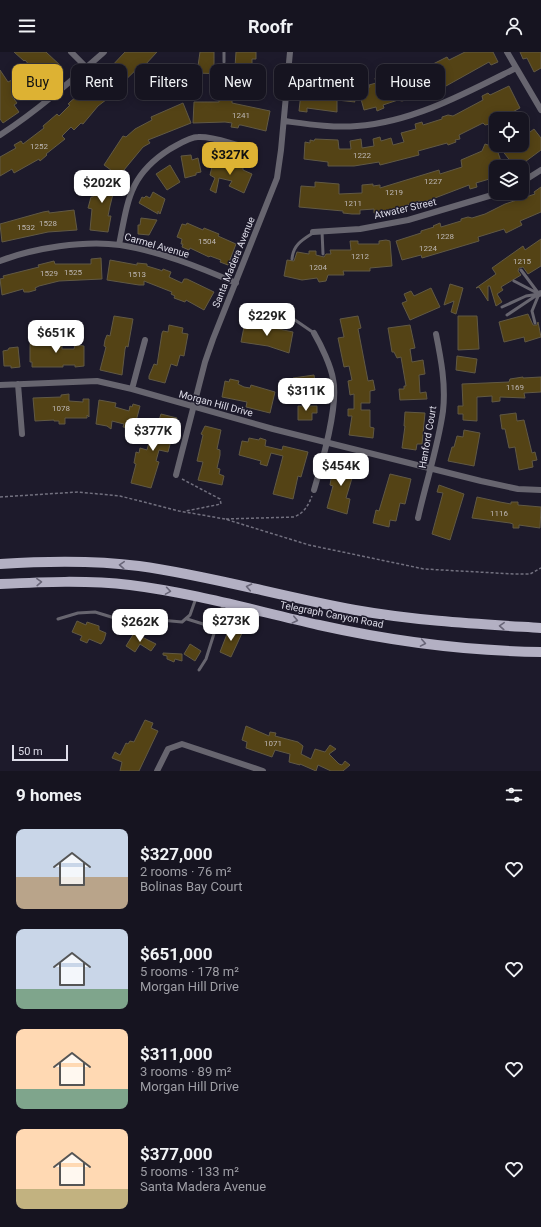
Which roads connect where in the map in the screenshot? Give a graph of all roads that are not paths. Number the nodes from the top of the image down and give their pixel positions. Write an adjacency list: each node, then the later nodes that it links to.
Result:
1 (71, 52): 7 (street)
2 (104, 52): 8 (street)
3 (224, 52): 6 (lane)
4 (290, 52): 12 (street, Santa Madera Avenue)
5 (507, 52): 9 (street)
6 (224, 62)
7 (83, 64)
8 (91, 64)
9 (516, 68): 11 (street); 12 (street)
10 (71, 81): 13 (street)
11 (541, 110)
12 (284, 121): 26 (street, Santa Madera Avenue)
13 (0, 135)
14 (246, 148): 20 (street)
15 (541, 170): 16 (street)
16 (529, 178)
17 (489, 196): 18 (street, Atwater Street)
18 (322, 231): 19 (street, Atwater Street); 21 (lane)
19 (313, 232): 22 (lane)
20 (120, 245): 23 (street, Carmel Avenue); 26 (street, Carmel Avenue)
21 (323, 254)
22 (292, 259)
23 (0, 261)
24 (521, 270): 27 (lane)
25 (514, 281): 27 (lane)
26 (236, 283): 38 (street, Santa Madera Avenue)
27 (540, 293): 28 (lane); 30 (lane); 31 (lane)
28 (502, 307)
29 (260, 313): 32 (lane)
30 (507, 315)
31 (535, 323)
32 (314, 333): 40 (street)
33 (436, 334): 41 (street, Hanford Court)
34 (145, 340): 37 (street)
35 (18, 384): 36 (street, Morgan Hill Drive); 37 (street, Morgan Hill Drive); 39 (street)
36 (0, 385)
37 (132, 389): 38 (street, Morgan Hill Drive)
38 (193, 408): 40 (street, Morgan Hill Drive); 42 (street, Santa Madera Avenue)
39 (22, 434)
40 (326, 442): 41 (street, Morgan Hill Drive); 43 (street)
41 (432, 468): 44 (street, Morgan Hill Drive); 45 (street, Hanford Court)
42 (176, 475)
43 (314, 490)
44 (541, 490)
45 (418, 518)
46 (0, 564): 53 (main road, Telegraph Canyon Road, one-way to 46)
47 (0, 584): 48 (main road, Telegraph Canyon Road, one-way to 48)
48 (196, 596): 49 (main road, Telegraph Canyon Road); 51 (lane)
49 (223, 603): 52 (lane); 54 (main road, Telegraph Canyon Road, one-way to 54)
50 (58, 619): 51 (lane)
51 (187, 619): 52 (lane)
52 (216, 628): 55 (lane)
53 (541, 628)
54 (541, 652)
55 (199, 670)
56 (157, 771): 57 (street)
57 (263, 771)

